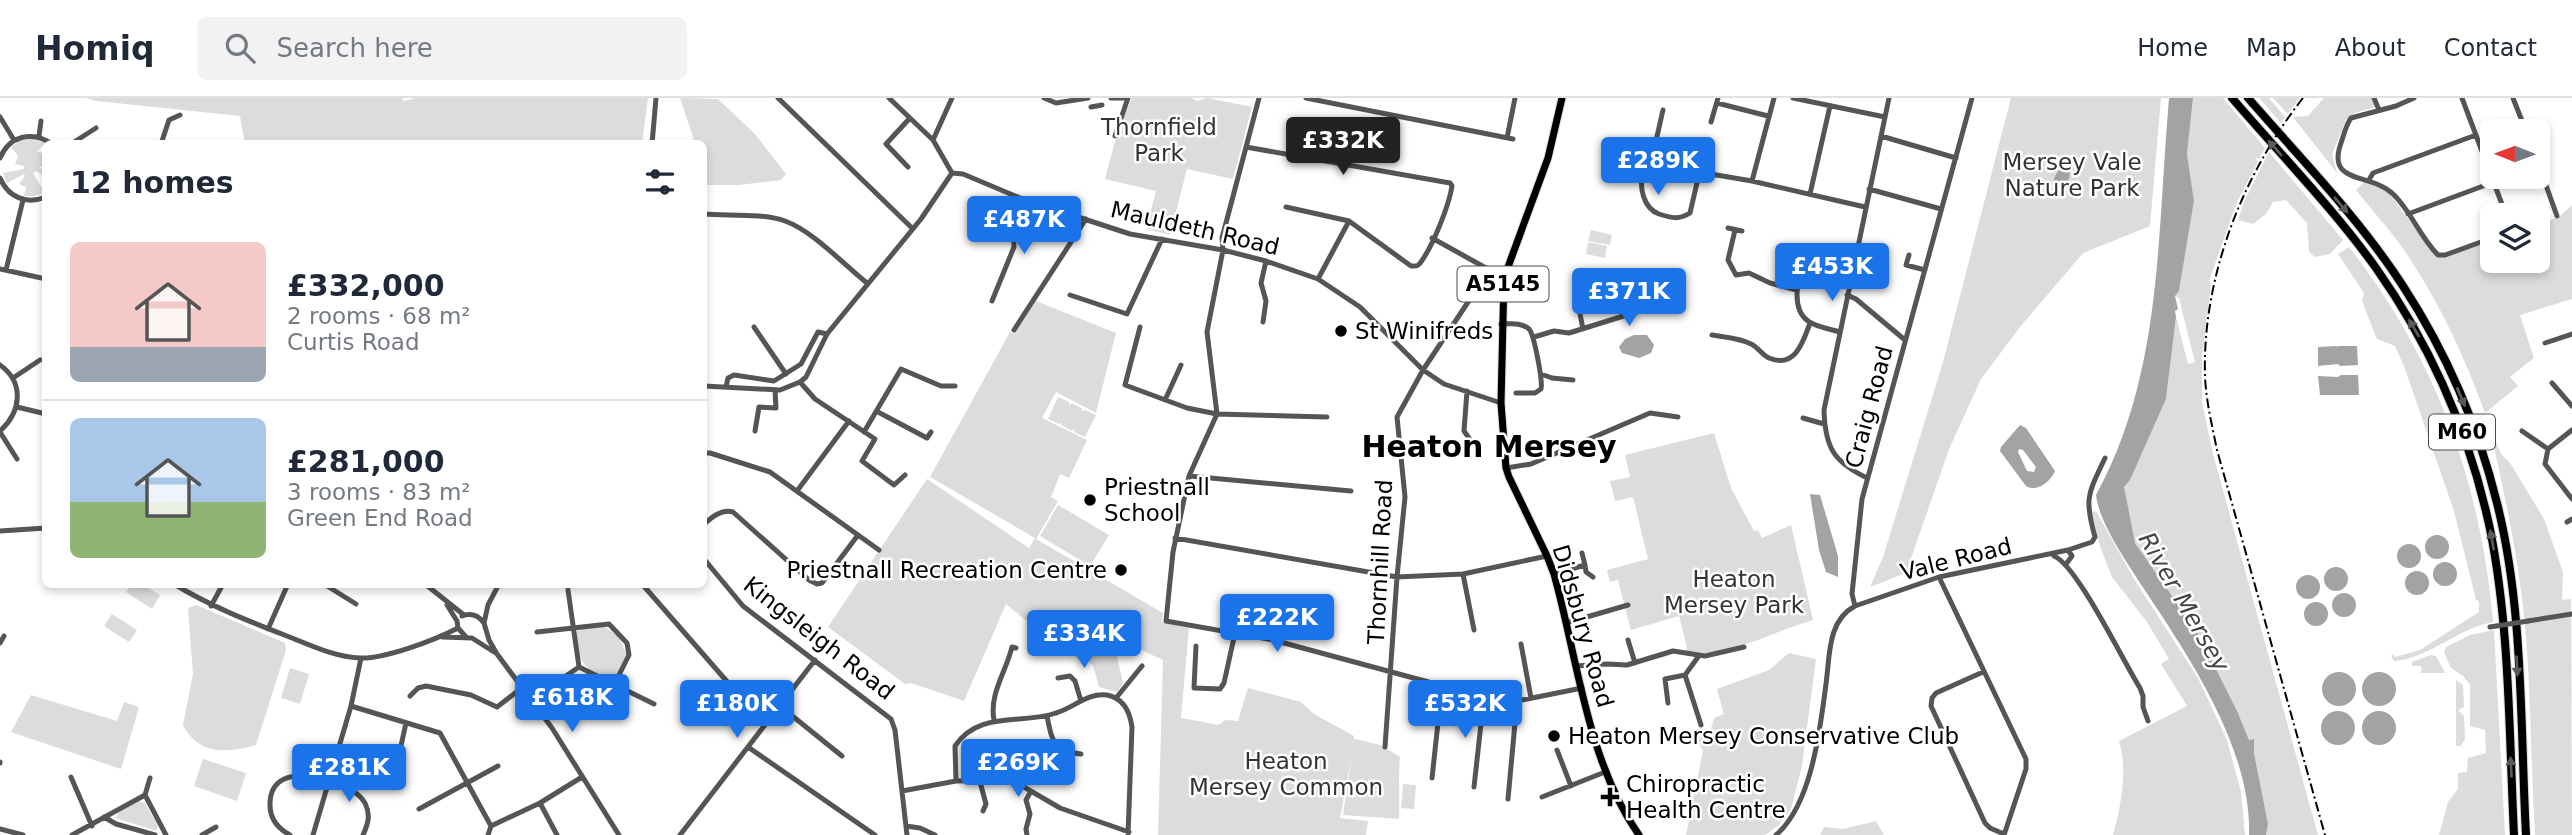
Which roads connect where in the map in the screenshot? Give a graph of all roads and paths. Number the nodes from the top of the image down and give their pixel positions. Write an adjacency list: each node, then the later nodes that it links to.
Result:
1 (656, 98): 47 (street)
2 (778, 98): 75 (street)
3 (889, 98): 31 (street)
4 (952, 98): 42 (street)
5 (1044, 98): 6 (street)
6 (1087, 98)
7 (1111, 98): 8 (street)
8 (1128, 98): 40 (street)
9 (1259, 98): 50 (street)
10 (1306, 98): 11 (street)
11 (1519, 98)
12 (1562, 98): 93 (main road, Didsbury Road / A5145)
13 (1773, 98): 28 (street)
14 (1793, 98): 24 (street)
15 (1889, 98): 30 (street)
16 (1972, 98): 51 (street, Craig Road)
17 (2232, 98): 307 (highway, M60, one-way to 17)
18 (2248, 98): 308 (highway, M60, one-way to 308)
19 (2374, 98): 26 (street)
20 (2414, 98): 26 (street)
21 (2462, 98): 38 (street)
22 (2513, 98): 32 (street)
23 (1717, 100): 28 (street); 34 (street)
24 (1829, 106): 30 (street); 63 (street)
25 (1662, 110): 36 (street)
26 (2379, 110): 57 (street)
27 (180, 115): 46 (street)
28 (1768, 116): 58 (street)
29 (0, 117): 43 (street)
30 (1885, 117): 41 (street)
31 (910, 118): 42 (street); 53 (street)
32 (2521, 119)
33 (41, 121): 39 (street)
34 (1711, 122)
35 (1650, 123): 36 (street)
36 (1659, 125): 54 (street)
37 (96, 128): 45 (street)
38 (2476, 135): 49 (street); 57 (street)
39 (39, 136): 43 (street); 44 (street)
40 (1115, 136)
41 (1881, 136): 51 (street); 61 (street)
42 (933, 139): 55 (street)
43 (14, 140): 52 (street)
44 (46, 140)
45 (77, 140)
46 (162, 140)
47 (652, 140)
48 (1706, 144): 54 (street)
49 (2480, 145)
50 (1246, 147): 78 (street); 81 (street)
51 (1956, 158): 69 (street, Craig Road)
52 (0, 159)
53 (908, 167)
54 (1699, 172): 58 (street)
55 (952, 173): 65 (street, Mauldeth Road); 75 (street)
56 (0, 178): 59 (street)
57 (2369, 180): 71 (street)
58 (1752, 181): 63 (street)
59 (2, 187): 66 (street)
60 (2480, 187): 71 (street)
61 (1869, 189): 68 (street); 69 (street)
62 (2547, 189): 72 (street)
63 (1810, 194): 68 (street)
64 (42, 198): 66 (street)
65 (1020, 198): 73 (street, Mauldeth Road); 101 (street)
66 (23, 200): 84 (street)
67 (1286, 206): 74 (street)
68 (1865, 207): 100 (street)
69 (1941, 209): 85 (street, Craig Road)
70 (707, 214): 96 (street)
71 (2408, 214): 79 (street)
72 (2557, 216)
73 (1086, 219): 77 (street, Mauldeth Road); 110 (street)
74 (1349, 221): 78 (street); 95 (street)
75 (913, 229): 96 (street)
76 (1735, 230): 88 (street)
77 (1163, 239): 81 (street, Mauldeth Road); 99 (street)
78 (1432, 239): 90 (street)
79 (2480, 242)
80 (1808, 247): 98 (street)
81 (1223, 250): 83 (street, Mauldeth Road); 140 (street)
82 (1909, 255): 85 (street)
83 (1266, 261): 89 (street); 95 (street, Mauldeth Road)
84 (3, 270): 91 (street)
85 (1925, 270): 116 (street, Craig Road)
86 (1254, 273): 89 (street)
87 (1679, 273): 102 (street)
88 (1736, 275): 94 (street); 98 (street)
89 (1262, 276): 92 (street); 104 (street)
90 (1491, 276): 93 (street); 121 (street, Thornhill Road)
91 (42, 278)
92 (1270, 278)
93 (1504, 278): 106 (main road, Didsbury Road / A5145)
94 (1729, 278)
95 (1318, 279): 121 (street, Mauldeth Road)
96 (867, 284): 112 (street)
97 (1584, 288): 109 (street)
98 (1797, 290): 105 (street)
99 (1070, 295)
100 (1847, 295): 111 (street); 116 (street)
101 (992, 302)
102 (1661, 310): 103 (street); 109 (street)
103 (1667, 315)
104 (1263, 322)
105 (1810, 323): 111 (street); 114 (street)
106 (1501, 324): 115 (street); 135 (main road, Didsbury Road / A5145)
107 (754, 327): 122 (street)
108 (1140, 327): 134 (street)
109 (1583, 329): 115 (street)
110 (1014, 330)
111 (1840, 332): 145 (street)
112 (827, 334): 122 (street); 126 (street)
113 (2572, 334): 117 (street)
114 (1712, 335)
115 (1534, 337): 123 (street)
116 (1905, 340): 162 (street, Craig Road)
117 (2545, 342)
118 (40, 360): 124 (street)
119 (0, 365): 124 (street)
120 (1181, 365): 134 (street)
121 (1423, 370): 132 (street, Mauldeth Road); 181 (street, Thornhill Road)
122 (786, 374): 130 (street)
123 (1541, 374): 125 (street); 133 (street)
124 (13, 377): 137 (street)
125 (1573, 380)
126 (800, 382): 131 (street); 144 (street)
127 (2553, 383): 136 (street)
128 (707, 386): 130 (street)
129 (955, 386): 138 (street)
130 (726, 387): 131 (street)
131 (775, 390): 146 (street)
132 (1467, 391): 135 (street, Mauldeth Road); 152 (street)
133 (1516, 393)
134 (1165, 400): 140 (street)
135 (1501, 402): 159 (main road, Didsbury Road / A5145)
136 (2572, 406)
137 (17, 407): 139 (street); 148 (street)
138 (878, 412): 150 (street); 151 (street)
139 (42, 413)
140 (1217, 414): 141 (street); 161 (street)
141 (1327, 417)
142 (1678, 417): 159 (street)
143 (1803, 418): 145 (street)
144 (849, 421): 150 (street); 163 (street)
145 (1824, 424): 155 (street)
146 (754, 430)
147 (2572, 430): 153 (street)
148 (0, 431): 157 (street)
149 (2522, 431): 153 (street)
150 (864, 432): 160 (street)
151 (931, 432)
152 (1469, 438)
153 (2549, 449): 165 (street)
154 (707, 453): 163 (street)
155 (1836, 457): 158 (street); 162 (street)
156 (2105, 458): 172 (street, Vale Road)
157 (17, 459)
158 (1828, 463)
159 (1507, 468): 175 (main road, Didsbury Road / A5145)
160 (905, 475)
161 (1189, 476): 164 (street); 170 (street)
162 (1867, 478): 197 (street, Craig Road)
163 (797, 491): 169 (street)
164 (1351, 491)
165 (2571, 497)
166 (707, 521): 169 (street)
167 (42, 528): 168 (street)
168 (0, 531)
169 (858, 535): 171 (street)
170 (1175, 538): 181 (street); 210 (street)
171 (878, 550)
172 (2068, 550): 174 (street, Vale Road); 177 (street)
173 (1582, 553): 178 (street)
174 (2051, 555): 177 (street); 183 (street, Vale Road)
175 (1547, 556): 179 (street); 180 (main road, Didsbury Road / A5145)
176 (707, 563): 223 (street, Kingsleigh Road)
177 (2066, 564): 251 (street)
178 (1585, 565): 180 (street); 182 (street)
179 (1463, 574): 181 (street); 208 (street)
180 (1554, 574): 202 (main road, Didsbury Road / A5145)
181 (1397, 577): 228 (street, Thornhill Road)
182 (1593, 577)
183 (1939, 577): 197 (street, Vale Road); 229 (street)
184 (181, 588): 196 (street)
185 (221, 588): 196 (street)
186 (286, 588): 206 (street)
187 (330, 588): 193 (street)
188 (429, 588): 192 (street)
189 (497, 588): 194 (street)
190 (645, 588): 249 (street)
191 (568, 590): 207 (street)
192 (446, 603): 199 (street); 201 (street)
193 (356, 604)
194 (488, 605): 200 (street); 203 (street)
195 (1628, 605): 202 (street)
196 (211, 606): 206 (street)
197 (1855, 606): 306 (street)
198 (2572, 614): 205 (street, bridge)
199 (464, 615): 200 (street); 201 (street)
200 (472, 615): 203 (street)
201 (457, 621): 204 (street)
202 (1566, 622): 226 (main road, Didsbury Road / A5145)
203 (484, 626): 213 (street); 220 (street)
204 (458, 628): 212 (street); 213 (street)
205 (2487, 628)
206 (268, 629): 222 (street)
207 (574, 629): 209 (street); 227 (street); 232 (street)
208 (1474, 630)
209 (537, 632)
210 (1235, 633): 217 (street); 228 (street)
211 (4, 636): 215 (street)
212 (440, 637): 213 (street); 222 (street)
213 (469, 638): 220 (street)
214 (1628, 640): 224 (street)
215 (0, 643)
216 (1521, 644): 239 (street)
217 (1196, 646)
218 (1744, 647): 221 (street)
219 (1014, 648): 250 (street)
220 (497, 654): 234 (street)
221 (1698, 657): 224 (street); 230 (street)
222 (361, 658): 245 (street)
223 (815, 660): 246 (street); 272 (street, Kingsleigh Road)
224 (1635, 663): 226 (street)
225 (1142, 666): 238 (street)
226 (1576, 666): 235 (main road, Didsbury Road / A5145)
227 (579, 667): 232 (street); 240 (street)
228 (1392, 670): 233 (street); 255 (street, Thornhill Road)
229 (1983, 672): 288 (street); 288 (street)
230 (1685, 675): 243 (street); 253 (street)
231 (1058, 678): 241 (street)
232 (614, 684): 244 (street); 247 (street)
233 (1443, 686): 237 (street); 265 (street)
234 (523, 687): 236 (street); 240 (street)
235 (1582, 688): 239 (street); 261 (main road, Didsbury Road / A5145)
236 (410, 696)
237 (1484, 696): 242 (street); 270 (street)
238 (1116, 698): 241 (street); 287 (street)
239 (1531, 698): 242 (street)
240 (532, 699): 263 (street)
241 (1080, 701): 248 (street)
242 (1517, 701): 276 (street)
243 (1668, 703)
244 (654, 704)
245 (351, 706): 252 (street); 266 (street)
246 (780, 706): 249 (street); 258 (street)
247 (599, 715)
248 (1047, 716): 250 (street); 257 (street)
249 (771, 719): 254 (street)
250 (994, 720): 267 (street)
251 (2148, 721)
252 (406, 723): 259 (street); 268 (street)
253 (1701, 725)
254 (748, 747): 300 (street); 301 (street)
255 (1385, 747)
256 (1557, 750): 271 (street)
257 (1081, 754)
258 (842, 756)
259 (397, 764)
260 (498, 766): 268 (street)
261 (1605, 772): 271 (street); 305 (main road, Didsbury Road / A5145)
262 (71, 777): 281 (street)
263 (582, 777): 277 (street); 299 (street)
264 (150, 778): 274 (street)
265 (1432, 778)
266 (328, 781): 294 (street); 295 (street); 296 (street)
267 (956, 781): 269 (street); 272 (street)
268 (468, 782): 278 (street); 284 (street)
269 (981, 782): 273 (street); 279 (street)
270 (1474, 786)
271 (1571, 786): 275 (street)
272 (902, 791): 282 (street, Kingsleigh Road)
273 (1031, 791): 287 (street); 304 (street)
274 (145, 795): 280 (street); 292 (street)
275 (1542, 797)
276 (1508, 799)
277 (540, 803): 284 (street); 298 (street)
278 (419, 809)
279 (983, 811)
280 (104, 817): 281 (street); 286 (street)
281 (92, 825): 290 (street)
282 (906, 826): 302 (street, Kingsleigh Road); 303 (street)
283 (216, 827): 293 (street)
284 (491, 827): 297 (street)
285 (0, 829): 289 (street)
286 (133, 832): 291 (street)
287 (1128, 833)
288 (2004, 834)
289 (23, 835)
290 (72, 835)
291 (155, 835)
292 (166, 835)
293 (202, 835)
294 (290, 835)
295 (313, 835)
296 (363, 835)
297 (488, 835)
298 (557, 835)
299 (619, 835)
300 (680, 835)
301 (875, 835)
302 (907, 835)
303 (935, 835)
304 (1027, 835)
305 (1639, 835)
306 (1776, 835)
307 (2514, 835)
308 (2526, 835)

